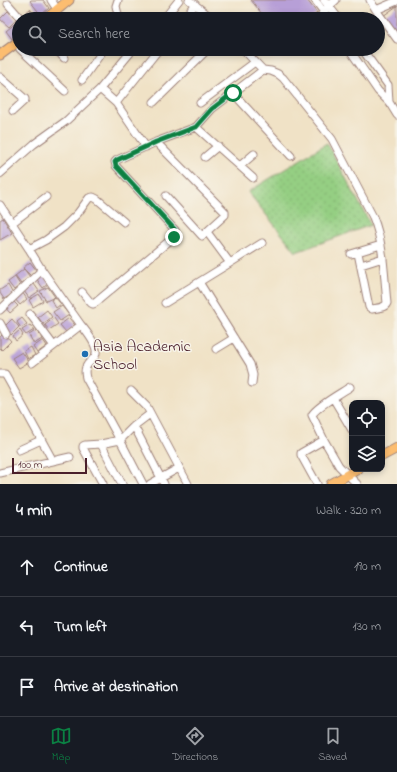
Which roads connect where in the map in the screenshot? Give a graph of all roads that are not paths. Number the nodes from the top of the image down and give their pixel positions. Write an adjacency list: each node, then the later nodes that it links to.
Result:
1 (51, 0): 12 (street)
2 (69, 0): 12 (main road)
3 (118, 0): 17 (street)
4 (179, 0): 18 (street)
5 (315, 0): 13 (street)
6 (324, 0): 13 (street)
7 (336, 0): 13 (street)
8 (370, 0): 14 (street)
9 (397, 1): 14 (street)
10 (192, 2): 19 (street); 20 (street)
11 (8, 4): 15 (street)
12 (57, 9): 16 (main road)
13 (327, 9): 21 (street); 22 (street); 23 (street)
14 (376, 10)
15 (15, 12)
16 (54, 12)
17 (117, 12)
18 (169, 12)
19 (187, 12)
20 (204, 12)
21 (324, 12)
22 (328, 12)
23 (331, 12)
24 (385, 22): 25 (street)
25 (397, 39)
26 (12, 48): 27 (main road)
27 (0, 55)
28 (29, 56): 41 (street)
29 (99, 56): 39 (street)
30 (128, 56): 40 (street)
31 (153, 56): 45 (street)
32 (201, 56): 43 (street)
33 (249, 56): 36 (street)
34 (367, 56): 44 (street)
35 (355, 57): 44 (street)
36 (255, 62): 37 (street); 46 (street)
37 (263, 70): 42 (street); 67 (street)
38 (0, 77): 47 (street)
39 (82, 80)
40 (100, 90): 45 (street); 57 (street)
41 (65, 91)
42 (233, 93): 49 (street); 54 (street)
43 (154, 102)
44 (389, 102): 48 (street)
45 (116, 103): 52 (street)
46 (200, 103)
47 (13, 111)
48 (397, 115)
49 (196, 127): 50 (street); 51 (street)
50 (156, 142): 52 (street); 65 (street)
51 (218, 146): 55 (street); 56 (street)
52 (146, 147): 74 (street)
53 (254, 154): 56 (street)
54 (291, 156)
55 (205, 157)
56 (240, 166): 58 (street)
57 (0, 174)
58 (253, 178)
59 (166, 196): 65 (street)
60 (46, 197): 64 (street)
61 (0, 205): 62 (street)
62 (3, 217): 64 (street)
63 (124, 222): 68 (street)
64 (12, 223): 68 (street)
65 (207, 232): 70 (street)
66 (262, 243): 70 (street)
67 (381, 245): 69 (street); 71 (street)
68 (29, 249): 72 (street)
69 (383, 258): 71 (street); 71 (street)
70 (230, 263): 73 (street)
71 (360, 265)
72 (42, 270): 76 (street); 79 (street)
73 (199, 282): 75 (street); 81 (street)
74 (82, 292)
75 (165, 303)
76 (0, 310)
77 (30, 314): 82 (street)
78 (0, 324): 80 (street)
79 (81, 325): 82 (street); 94 (street)
80 (6, 334)
81 (234, 338): 83 (street); 86 (street)
82 (54, 346): 84 (street)
83 (216, 349)
84 (32, 363)
85 (0, 374): 93 (street)
86 (252, 383)
87 (350, 387): 89 (street)
88 (131, 391): 90 (street)
89 (333, 398): 91 (street); 95 (street)
90 (150, 414): 92 (street); 102 (street)
91 (349, 425)
92 (134, 426): 94 (street); 106 (street)
93 (41, 440): 98 (street); 101 (street)
94 (120, 440): 96 (street); 109 (street)
95 (324, 440): 105 (street); 112 (street)
96 (101, 444): 107 (street); 108 (street)
97 (397, 448): 99 (main road)
98 (19, 450)
99 (385, 454)
100 (70, 457): 101 (street)
101 (53, 461): 104 (street)
102 (179, 468): 106 (street); 111 (street)
103 (353, 472): 105 (main road)
104 (0, 473)
105 (348, 475): 113 (main road); 114 (street)
106 (163, 481): 110 (street)
107 (103, 484)
108 (122, 484)
109 (143, 484)
110 (150, 484)
111 (188, 484)
112 (317, 484)
113 (331, 484)
114 (357, 484)

